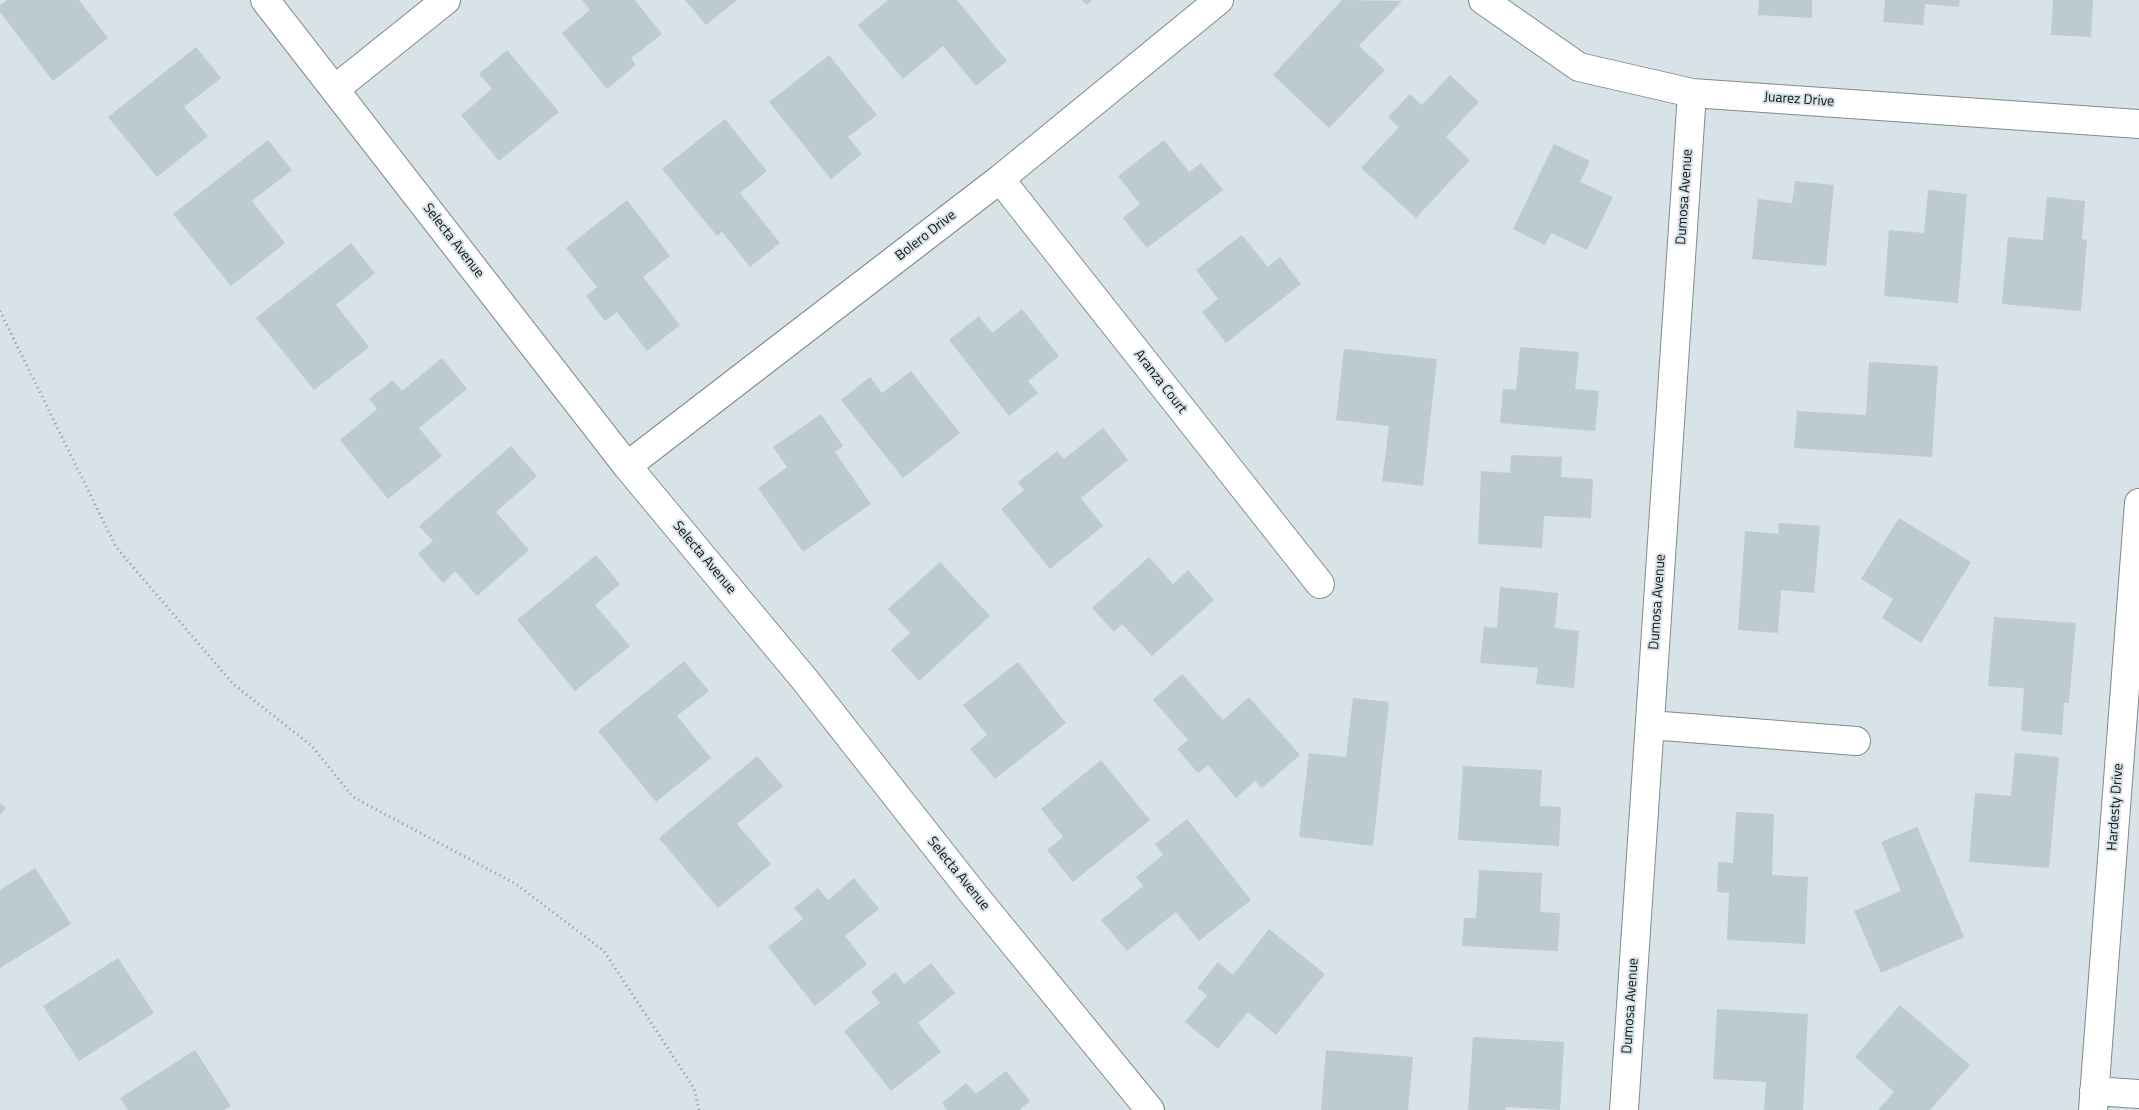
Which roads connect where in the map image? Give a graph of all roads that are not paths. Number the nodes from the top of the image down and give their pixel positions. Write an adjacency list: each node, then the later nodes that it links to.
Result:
1 (266, 0): 5 (street, Selecta Avenue)
2 (446, 0): 5 (street)
3 (1219, 0): 8 (street, Bolero Drive)
4 (1483, 0): 6 (street, Juarez Drive)
5 (335, 89): 9 (street, Selecta Avenue)
6 (1692, 93): 7 (street, Juarez Drive); 12 (street, Dumosa Avenue)
7 (2139, 124)
8 (1000, 179): 9 (street, Bolero Drive); 11 (street, Aranza Court)
9 (627, 466): 16 (street, Selecta Avenue)
10 (2139, 503): 15 (street, Hardesty Drive)
11 (1320, 584)
12 (1650, 725): 13 (street); 17 (street, Dumosa Avenue)
13 (1856, 741)
14 (2139, 1094): 15 (street)
15 (2094, 1100)
16 (1150, 1110)
17 (1624, 1110)

